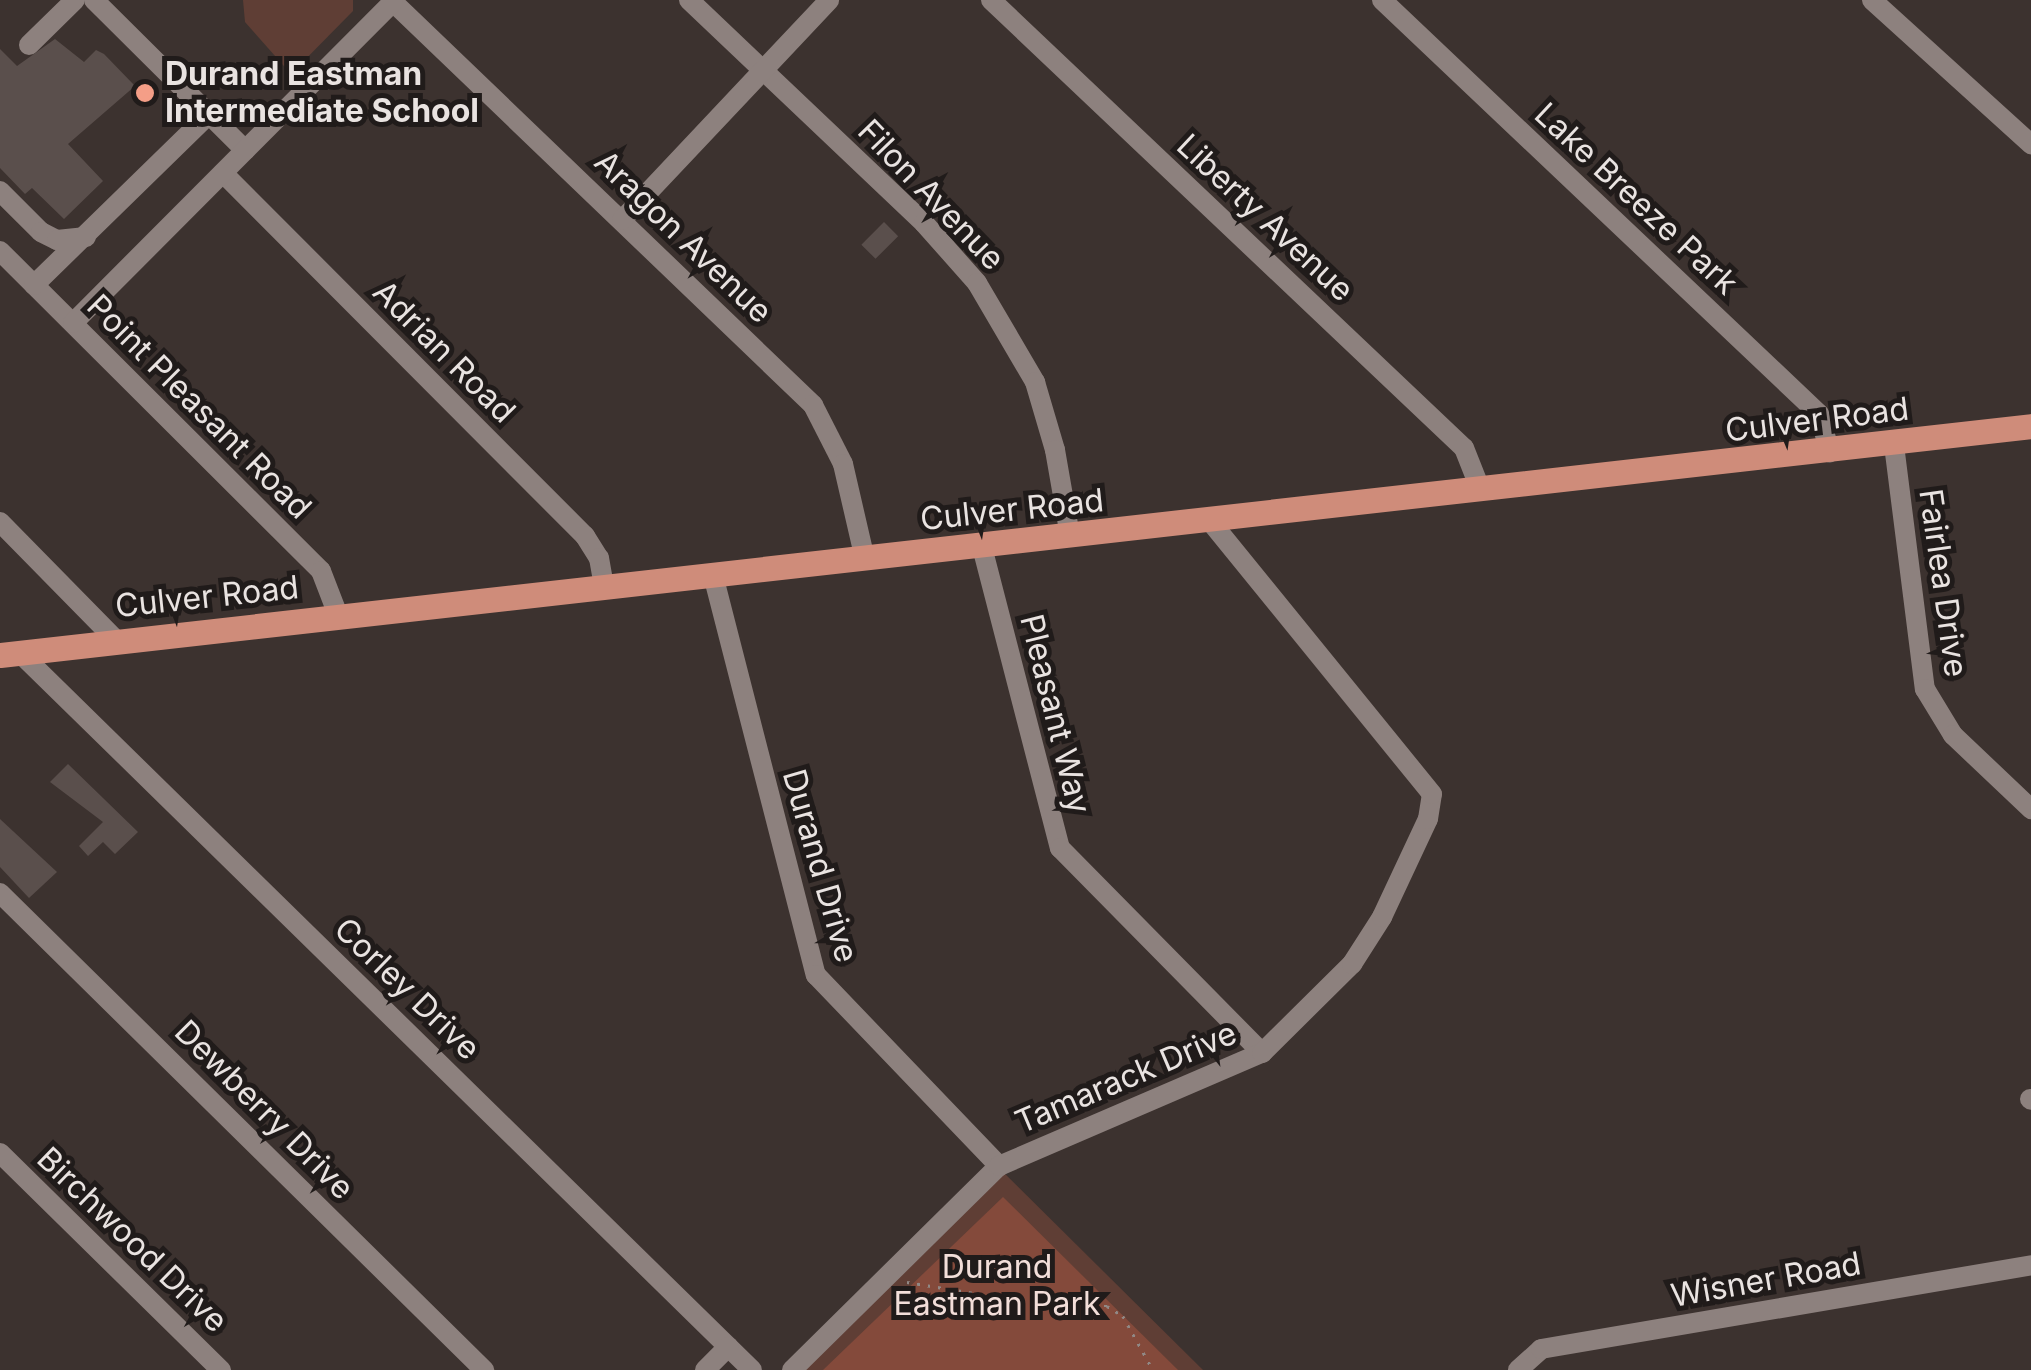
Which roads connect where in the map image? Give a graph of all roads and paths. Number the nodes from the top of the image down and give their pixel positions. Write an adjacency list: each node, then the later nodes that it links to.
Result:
1 (75, 0): 9 (street)
2 (94, 0): 11 (street)
3 (689, 0): 10 (street, Filon Avenue)
4 (828, 0): 10 (street)
5 (991, 0): 24 (street, Liberty Avenue)
6 (1382, 0): 23 (street, Lake Breeze Park)
7 (1872, 0): 12 (street)
8 (392, 1): 13 (street); 16 (street, Aragon Avenue)
9 (29, 45)
10 (762, 70): 16 (street); 27 (street, Filon Avenue)
11 (209, 114): 13 (street); 17 (street)
12 (2031, 144)
13 (246, 150): 14 (street)
14 (223, 173): 20 (street); 31 (street, Adrian Road)
15 (0, 191): 17 (street)
16 (622, 220): 29 (street, Aragon Avenue)
17 (86, 237): 19 (street)
18 (0, 251): 19 (street, Point Pleasant Road)
19 (34, 285): 20 (street, Point Pleasant Road)
20 (72, 323): 32 (street, Point Pleasant Road)
21 (2031, 426): 22 (main road, Culver Road)
22 (1894, 444): 23 (main road, Culver Road); 35 (street, Fairlea Drive)
23 (1830, 452): 24 (main road, Culver Road)
24 (1480, 490): 25 (main road, Culver Road)
25 (1210, 521): 27 (main road, Culver Road); 37 (street, Tamarack Drive)
26 (0, 522): 33 (street)
27 (1070, 536): 28 (main road, Culver Road)
28 (982, 546): 29 (main road, Culver Road); 37 (street, Pleasant Way)
29 (864, 559): 30 (main road, Culver Road)
30 (713, 576): 31 (main road, Culver Road); 39 (street, Durand Drive)
31 (604, 584): 32 (main road, Culver Road)
32 (338, 615): 33 (main road, Culver Road)
33 (116, 640): 34 (main road, Culver Road)
34 (10, 654): 42 (street, Corley Drive)
35 (2031, 809)
36 (0, 894): 44 (street, Dewberry Drive)
37 (1262, 1053): 39 (street, Tamarack Drive)
38 (0, 1153): 43 (street, Birchwood Drive)
39 (999, 1166): 41 (street, Tamarack Drive)
40 (2031, 1265): 49 (street, Wisner Road)
41 (882, 1281): 47 (street, Tamarack Drive); 48 (path)
42 (728, 1347): 45 (street); 46 (street, Corley Drive)
43 (221, 1370)
44 (484, 1370)
45 (705, 1370)
46 (752, 1370)
47 (792, 1370)
48 (1153, 1370)
49 (1518, 1370)

